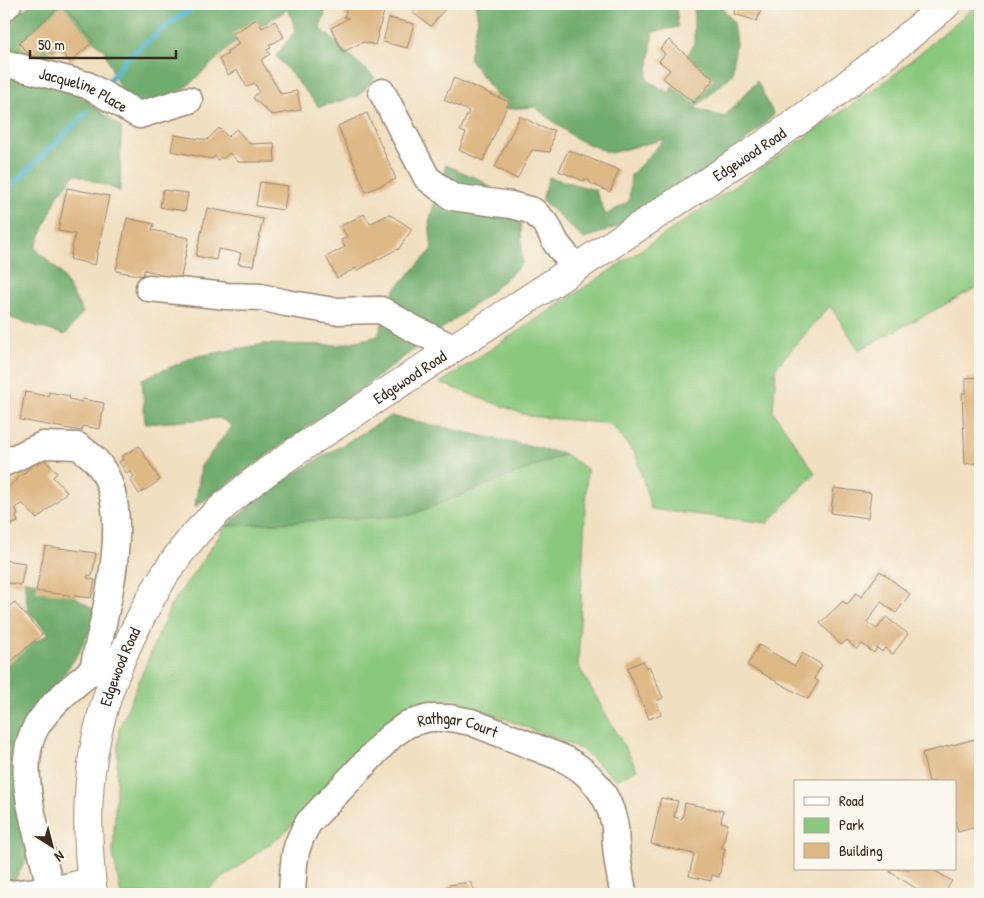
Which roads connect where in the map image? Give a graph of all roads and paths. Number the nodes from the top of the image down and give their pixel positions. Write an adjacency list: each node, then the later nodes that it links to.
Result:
1 (8, 4): 3 (street)
2 (947, 4): 7 (main road, Edgewood Road)
3 (4, 8)
4 (4, 63): 6 (street, Jacqueline Place)
5 (382, 92): 7 (street)
6 (189, 100)
7 (575, 268): 9 (main road, Edgewood Road)
8 (149, 288): 9 (street)
9 (453, 348): 11 (main road, Edgewood Road)
10 (4, 463): 12 (street)
11 (129, 640): 12 (street); 13 (main road, Edgewood Road)
12 (93, 670): 14 (street)
13 (92, 888): 14 (street)
14 (50, 889): 16 (street)
15 (623, 891): 17 (street, Rathgar Court)
16 (11, 894)
17 (292, 894)

